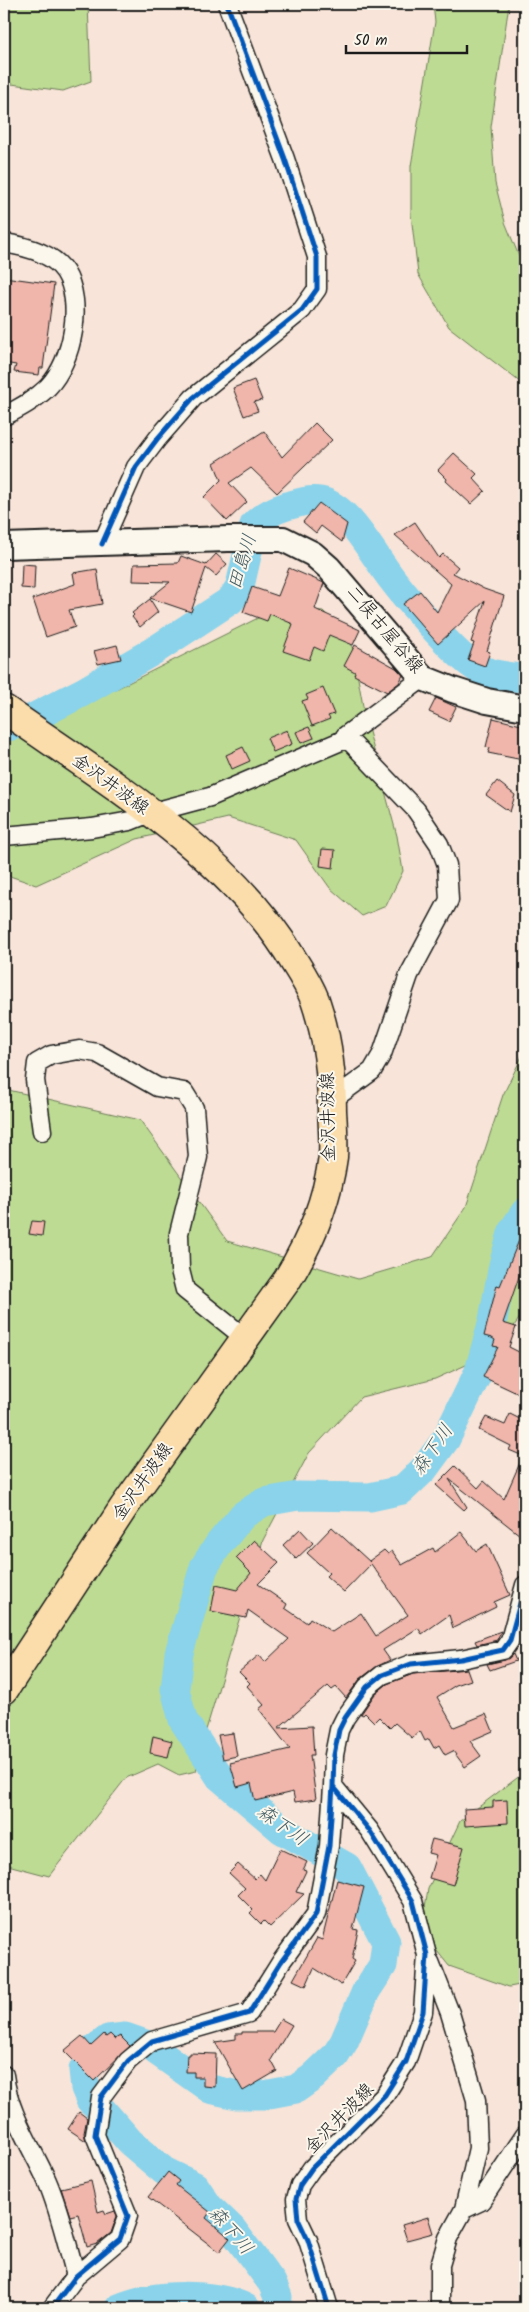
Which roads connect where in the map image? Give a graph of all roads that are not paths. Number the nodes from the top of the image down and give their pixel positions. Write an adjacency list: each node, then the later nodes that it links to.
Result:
1 (227, 4): 4 (street)
2 (4, 243): 3 (street)
3 (4, 416)
4 (102, 544): 5 (main road); 6 (main road, 二俣古屋谷線)
5 (4, 546)
6 (423, 678): 7 (main road, 二俣古屋谷線); 9 (street)
7 (525, 708)
8 (4, 709): 10 (main road, 金沢井波線)
9 (348, 738): 10 (street); 12 (street)
10 (150, 813): 11 (street); 12 (main road, 金沢井波線)
11 (4, 836)
12 (332, 1100): 14 (main road, 金沢井波線)
13 (42, 1131): 14 (street)
14 (245, 1338): 16 (main road, 金沢井波線)
15 (525, 1585): 17 (street)
16 (4, 1690)
17 (333, 1786): 18 (street, 金沢井波線); 22 (street)
18 (428, 1955): 21 (street); 24 (street, 金沢井波線)
19 (4, 2075): 22 (street)
20 (525, 2135): 21 (street)
21 (464, 2209): 25 (street)
22 (76, 2276): 23 (street)
23 (52, 2308)
24 (329, 2308)
25 (442, 2308)

